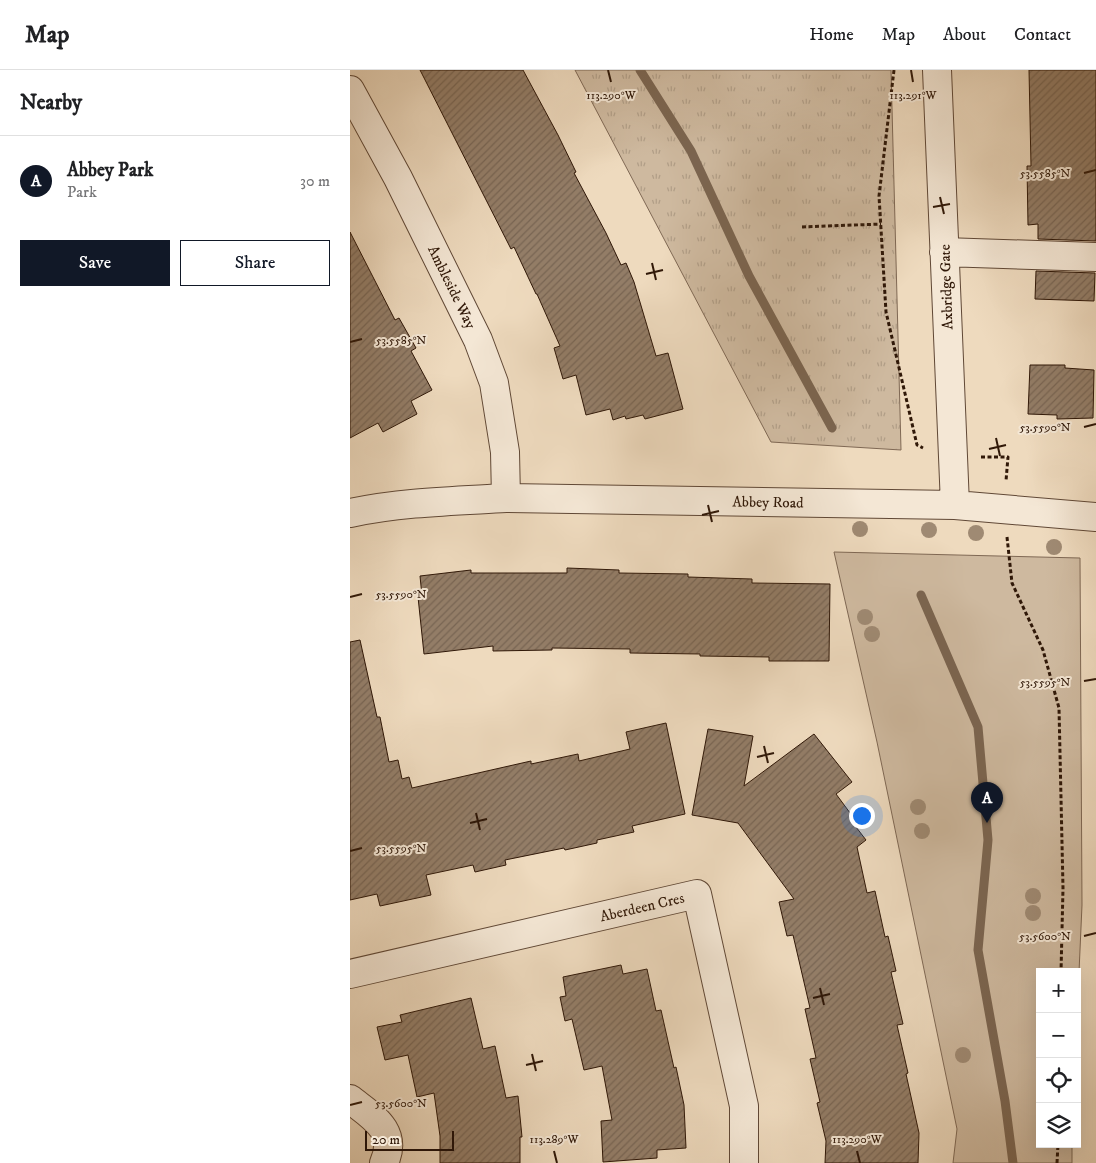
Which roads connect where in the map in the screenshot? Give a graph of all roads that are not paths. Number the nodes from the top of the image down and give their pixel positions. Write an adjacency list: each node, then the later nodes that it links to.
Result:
1 (937, 70): 3 (street, Axbridge Gate)
2 (350, 90): 5 (street, Ambleside Way)
3 (944, 252): 4 (street); 6 (street, Axbridge Gate)
4 (1096, 257)
5 (506, 498): 6 (street, Abbey Road); 7 (street, Abbey Road)
6 (955, 505): 8 (street, Abbey Road)
7 (350, 513)
8 (1096, 517)
9 (350, 974): 12 (street, Aberdeen Cres)
10 (350, 1099): 11 (street)
11 (384, 1163)
12 (744, 1163)

